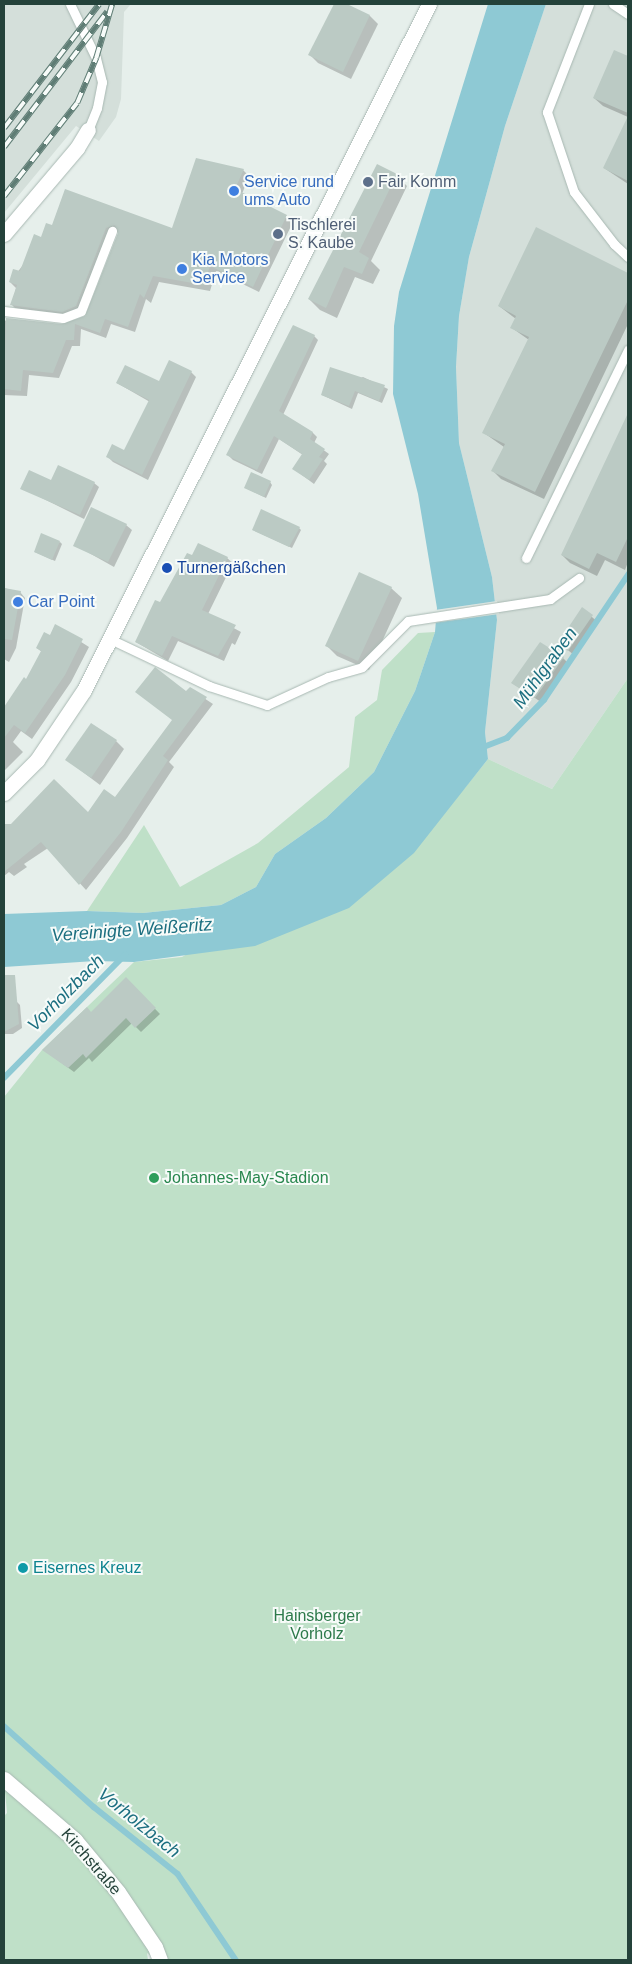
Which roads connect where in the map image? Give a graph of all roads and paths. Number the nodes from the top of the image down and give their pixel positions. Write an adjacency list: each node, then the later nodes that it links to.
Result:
1 (70, 4): 6 (lane)
2 (429, 4): 14 (main road)
3 (589, 4): 9 (lane)
4 (613, 4): 5 (lane)
5 (628, 14)
6 (88, 130): 8 (main road)
7 (112, 231): 10 (lane)
8 (4, 234)
9 (628, 257)
10 (4, 311)
11 (628, 350): 12 (lane)
12 (526, 558)
13 (579, 578): 14 (lane)
14 (110, 639): 15 (main road)
15 (4, 793)
16 (4, 1779): 17 (main road, Kirchstraße)
17 (160, 1960)

